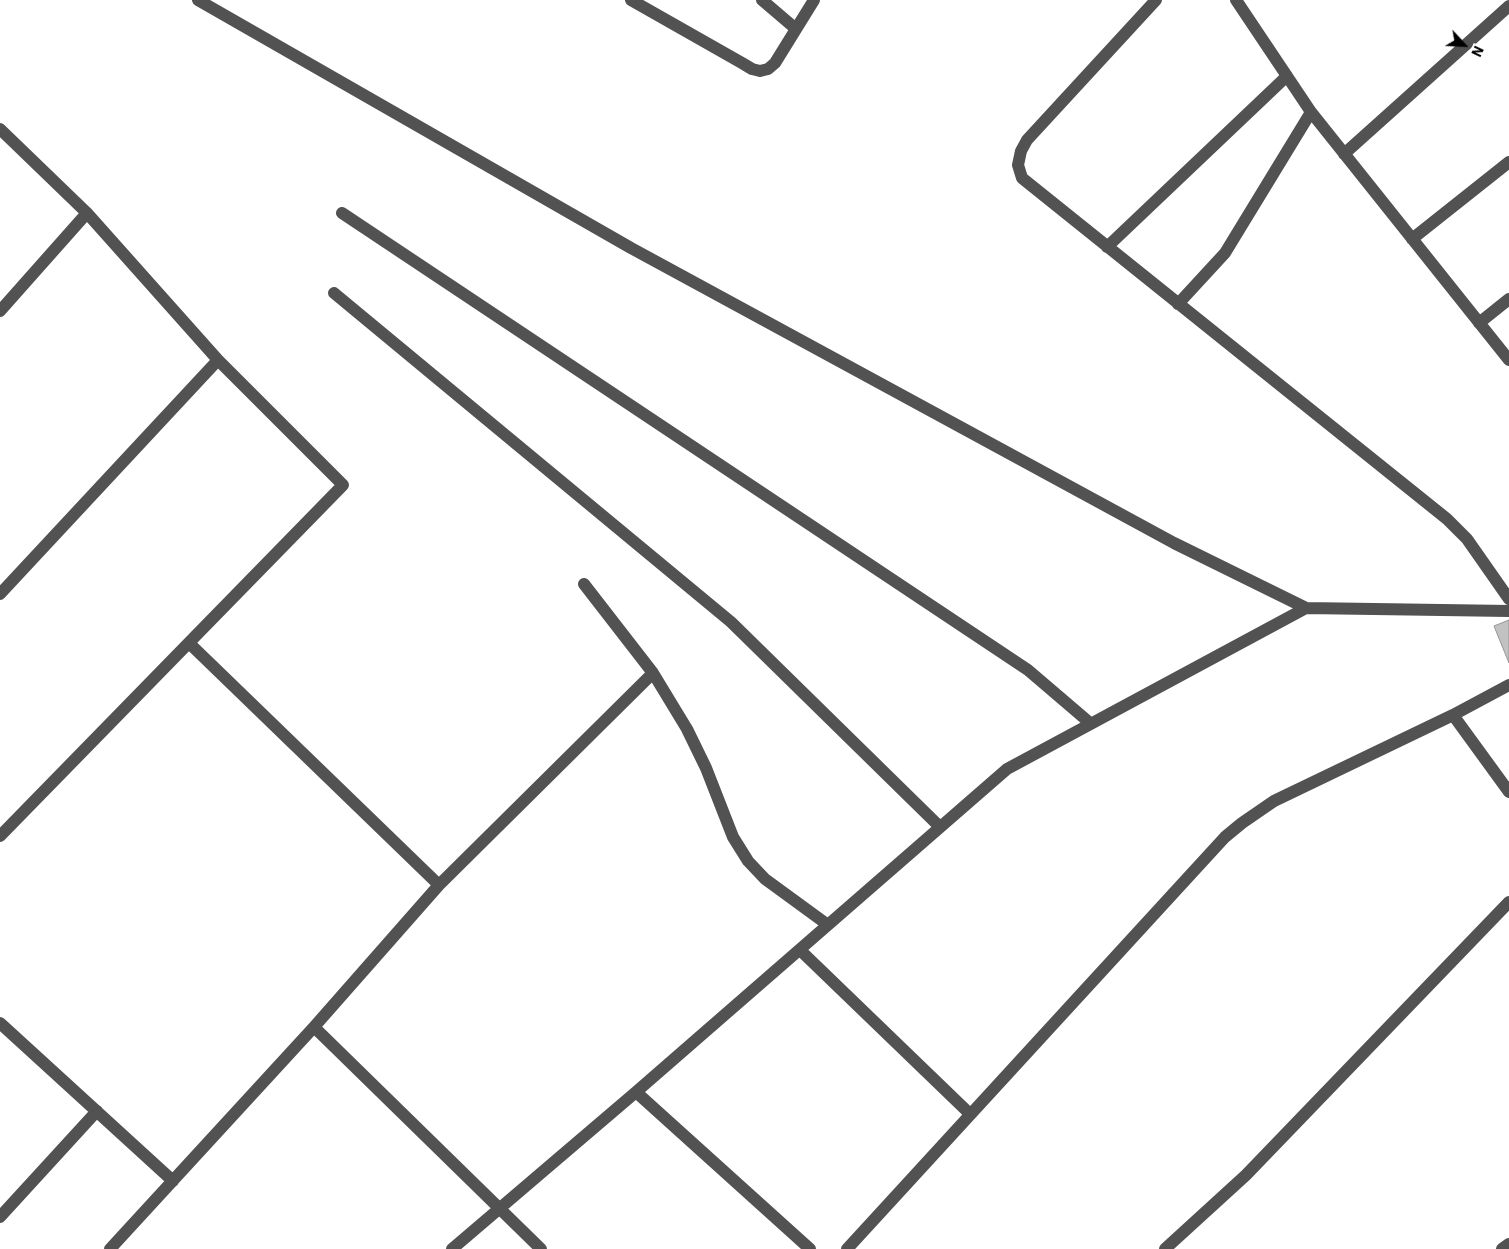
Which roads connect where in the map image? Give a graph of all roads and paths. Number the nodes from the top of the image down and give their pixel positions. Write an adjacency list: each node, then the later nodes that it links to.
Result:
1 (198, 0): 29 (street)
2 (631, 0): 9 (street)
3 (762, 0): 9 (street)
4 (814, 0): 9 (street)
5 (1156, 0): 18 (street)
6 (1236, 0): 10 (street)
7 (1503, 0): 8 (street)
8 (1509, 5): 13 (street)
9 (796, 29)
10 (1287, 76): 11 (street); 18 (street)
11 (1311, 112): 13 (street); 21 (street)
12 (0, 129): 15 (street)
13 (1344, 154): 17 (street)
14 (1509, 162): 17 (street)
15 (87, 213): 22 (street); 24 (street)
16 (342, 213): 35 (street)
17 (1412, 239): 23 (street)
18 (1106, 247): 21 (street)
19 (334, 293): 37 (street)
20 (1509, 298): 23 (street)
21 (1178, 304): 28 (street)
22 (0, 311)
23 (1479, 323): 25 (street)
24 (218, 360): 27 (street); 31 (street)
25 (1509, 360)
26 (584, 584): 32 (street)
27 (0, 594)
28 (1509, 599)
29 (1306, 608): 30 (street); 35 (street)
30 (1509, 610)
31 (188, 643): 38 (street); 39 (street)
32 (652, 673): 39 (street); 41 (street)
33 (1509, 686): 34 (street)
34 (1453, 715): 36 (street); 47 (street)
35 (1090, 723): 37 (street)
36 (1509, 792)
37 (940, 827): 41 (street)
38 (0, 836)
39 (439, 885): 44 (street)
40 (1509, 902): 57 (street)
41 (828, 925): 42 (street)
42 (800, 950): 45 (street); 47 (street)
43 (0, 1023): 46 (street)
44 (314, 1027): 48 (street); 49 (street)
45 (636, 1092): 49 (street); 55 (street)
46 (97, 1111): 48 (street); 50 (street)
47 (970, 1114): 56 (street)
48 (173, 1181): 52 (street)
49 (500, 1207): 53 (street); 54 (street)
50 (0, 1217)
51 (1509, 1244): 58 (street)
52 (110, 1249)
53 (452, 1249)
54 (541, 1249)
55 (810, 1249)
56 (847, 1249)
57 (1165, 1249)
58 (1502, 1249)

